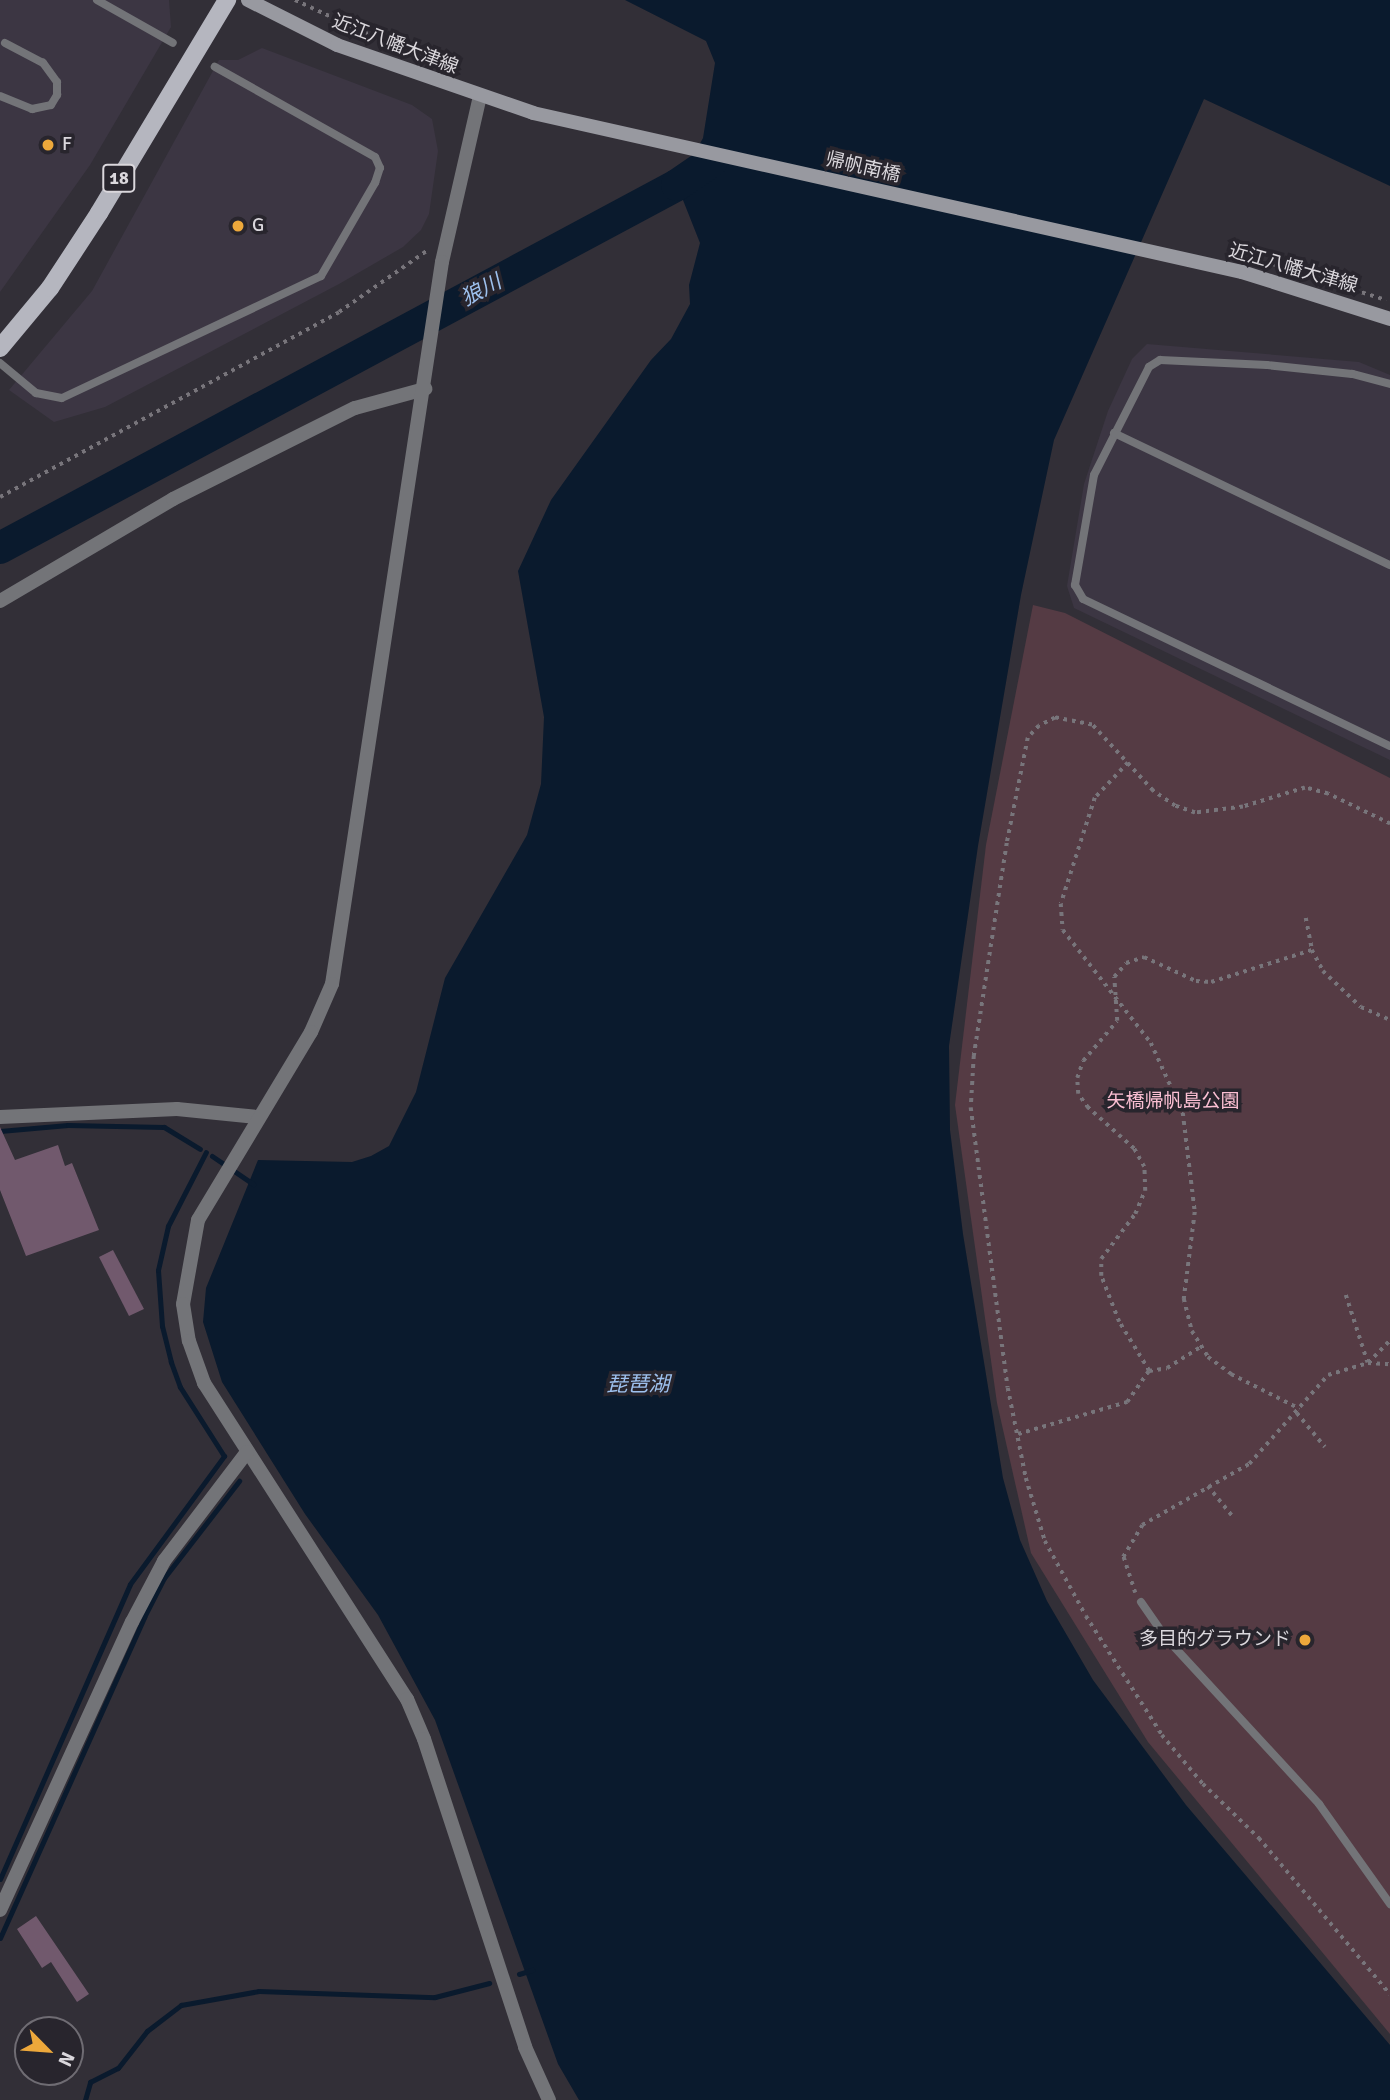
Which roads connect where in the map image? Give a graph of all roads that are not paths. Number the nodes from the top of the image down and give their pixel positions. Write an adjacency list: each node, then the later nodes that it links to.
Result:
1 (97, 0): 5 (lane)
2 (227, 0): 12 (main road, 18)
3 (248, 0): 8 (main road, 近江八幡大津線)
4 (5, 43): 7 (lane)
5 (173, 43)
6 (215, 67): 13 (lane)
7 (0, 96)
8 (480, 96): 9 (main road, 近江八幡大津線); 15 (street)
9 (533, 113): 10 (main road, 帰帆南橋)
10 (1184, 259): 11 (main road, 近江八幡大津線)
11 (1390, 319)
12 (0, 348)
13 (0, 363)
14 (1390, 384): 16 (lane)
15 (425, 390): 18 (street); 21 (street)
16 (1114, 433): 17 (lane); 19 (lane)
17 (1390, 565)
18 (0, 601)
19 (1390, 746)
20 (0, 1117): 21 (street)
21 (257, 1117): 22 (street)
22 (247, 1452): 25 (street); 26 (street)
23 (1141, 1602): 24 (lane)
24 (1390, 1904)
25 (0, 1910)
26 (549, 2100)

